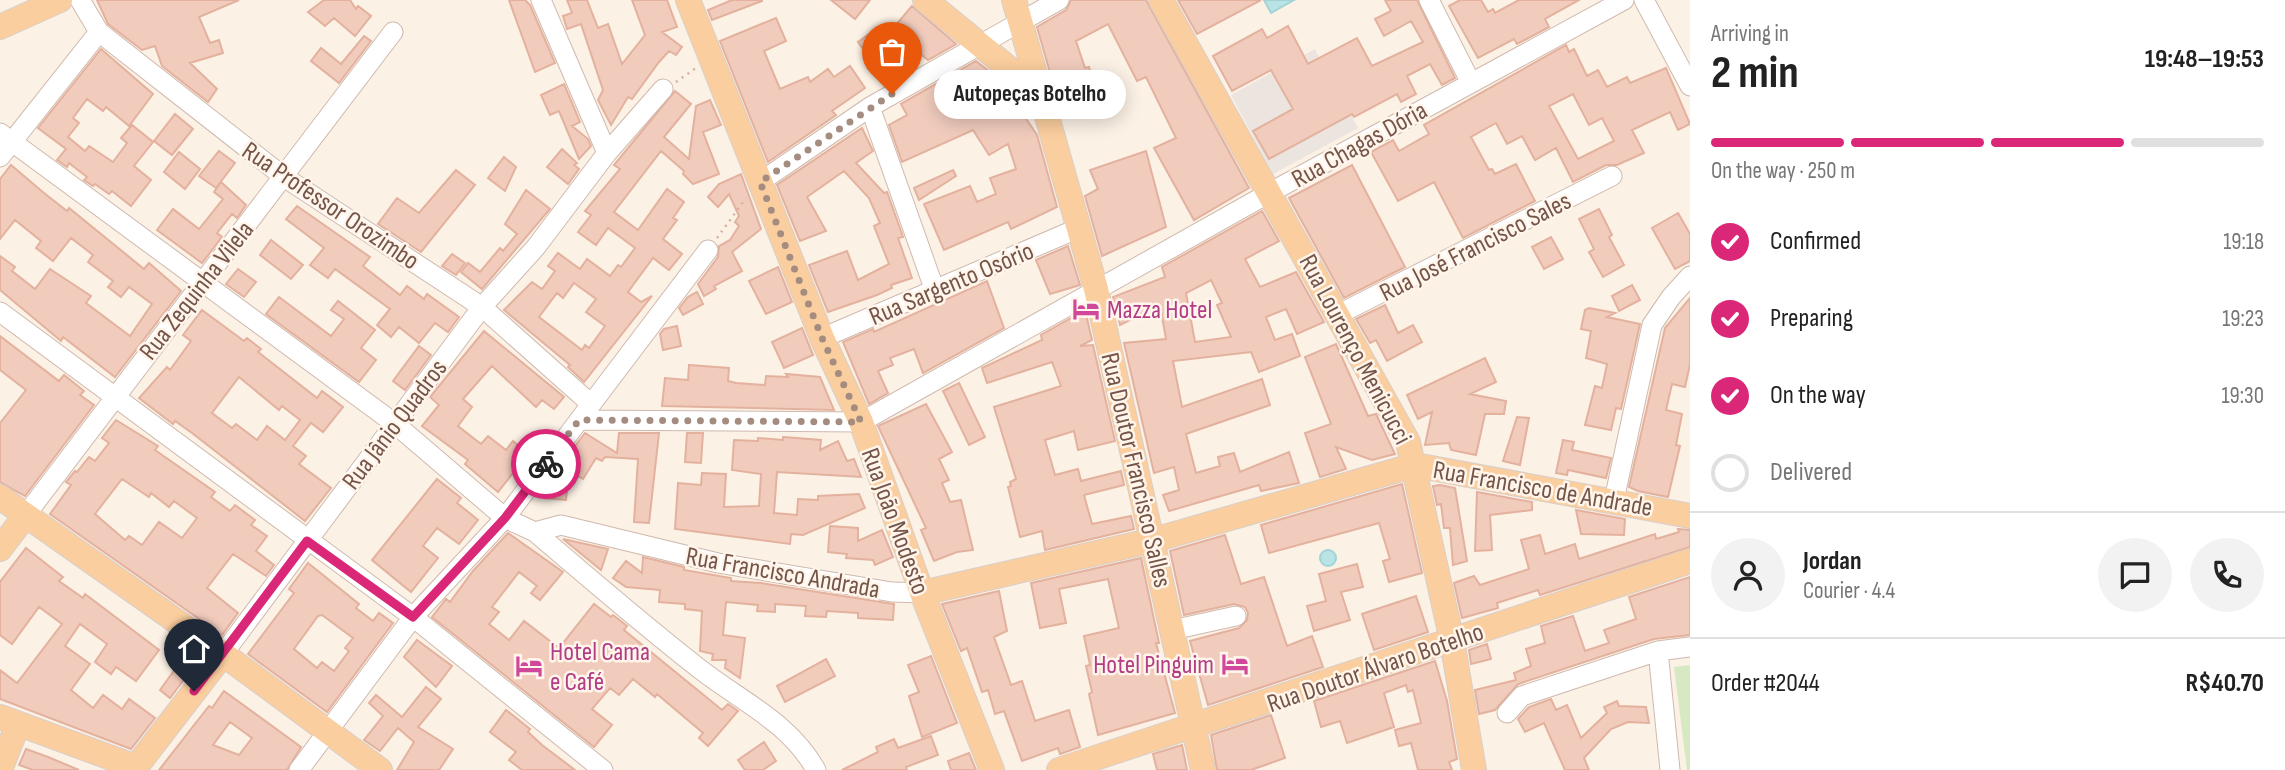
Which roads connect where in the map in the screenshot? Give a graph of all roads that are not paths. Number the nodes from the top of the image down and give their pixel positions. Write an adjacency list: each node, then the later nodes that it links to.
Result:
1 (60, 0): 12 (main road)
2 (80, 0): 13 (street, Rua Professor Orozimbo)
3 (541, 0): 22 (street)
4 (688, 0): 25 (main road, Rua João Modesto)
5 (925, 0): 15 (main road)
6 (1059, 0): 11 (street)
7 (1161, 0): 26 (main road, Rua Lourenço Menicucci)
8 (1429, 0): 16 (street)
9 (1623, 0): 16 (street, Rua Chagas Dória)
10 (1644, 0): 17 (street)
11 (1018, 11): 15 (street); 19 (main road, Rua Doutor Francisco Salles)
12 (0, 27)
13 (99, 32): 21 (street); 24 (street, Rua Professor Orozimbo)
14 (393, 32): 24 (street, Rua Zequinha Vilela)
15 (979, 46): 19 (main road); 20 (street)
16 (1471, 83): 26 (street, Rua Chagas Dória)
17 (1690, 86)
18 (663, 89): 22 (street, Rua Jânio Quadros)
19 (1038, 92): 27 (main road, Rua Doutor Francisco Salles)
20 (870, 107): 25 (street); 32 (street)
21 (4, 144): 30 (street)
22 (607, 153): 33 (street, Rua Jânio Quadros)
23 (1612, 176): 35 (street, Rua José Francisco Sales)
24 (284, 177): 30 (street, Rua Zequinha Vilela); 33 (street, Rua Professor Orozimbo)
25 (760, 182): 36 (main road, Rua João Modesto)
26 (1271, 192): 31 (street, Rua Chagas Dória); 35 (main road, Rua Lourenço Menicucci)
27 (1079, 228): 31 (main road, Rua Doutor Francisco Salles); 32 (street, Rua Sargento Osório)
28 (708, 250): 38 (street)
29 (1690, 276): 44 (street)
30 (203, 281): 37 (street, Rua Zequinha Vilela); 41 (street)
31 (1096, 289): 40 (street, Rua Chagas Dória); 49 (main road, Rua Doutor Francisco Salles)
32 (935, 291): 36 (street, Rua Sargento Osório)
33 (482, 307): 38 (street, Rua Professor Orozimbo); 41 (street, Rua Jânio Quadros)
34 (0, 313): 37 (street)
35 (1337, 315): 42 (main road, Rua Lourenço Menicucci)
36 (822, 338): 40 (main road, Rua João Modesto)
37 (115, 396): 45 (street, Rua Zequinha Vilela); 50 (street)
38 (591, 404): 39 (street)
39 (579, 420): 40 (street); 47 (street)
40 (861, 422): 53 (main road, Rua João Modesto)
41 (394, 423): 47 (street); 50 (street, Rua Jânio Quadros)
42 (1415, 465): 44 (main road, Rua Francisco de Andrade); 49 (main road, Rua Francisco de Andrade); 57 (main road, Rua Lourenço Menicucci)
43 (0, 497): 45 (main road)
44 (1614, 500): 46 (main road, Rua Francisco de Andrade)
45 (25, 516): 51 (main road, Rua Zequinha Vilela); 60 (main road)
46 (1690, 516)
47 (505, 518): 48 (street); 55 (street)
48 (535, 532): 53 (street, Rua Francisco Andrada); 70 (street)
49 (1154, 540): 53 (main road, Rua Francisco Andrada); 56 (main road, Rua Doutor Francisco Salles)
50 (307, 541): 55 (street); 60 (street, Rua Jânio Quadros)
51 (0, 549)
52 (1690, 561): 57 (main road, Rua Doutor Álvaro Botelho)
53 (922, 593): 71 (main road, Rua João Modesto)
54 (1236, 616): 56 (street)
55 (413, 617): 64 (street); 69 (street)
56 (1172, 630): 63 (main road, Rua Doutor Francisco Salles)
57 (1452, 641): 63 (main road, Rua Doutor Álvaro Botelho); 74 (main road, Rua Lourenço Menicucci)
58 (1690, 647): 59 (street)
59 (1658, 651): 61 (street); 75 (street)
60 (223, 653): 64 (main road); 65 (main road, Rua Jânio Quadros)
61 (1507, 713)
62 (9, 720): 65 (main road); 66 (main road)
63 (1192, 728): 72 (main road, Rua Doutor Álvaro Botelho); 73 (main road, Rua Doutor Francisco Salles)
64 (329, 730): 67 (street); 68 (main road)
65 (138, 769)
66 (0, 770)
67 (299, 770)
68 (380, 770)
69 (603, 770)
70 (816, 770)
71 (992, 770)
72 (1059, 770)
73 (1203, 770)
74 (1474, 770)
75 (1670, 770)

